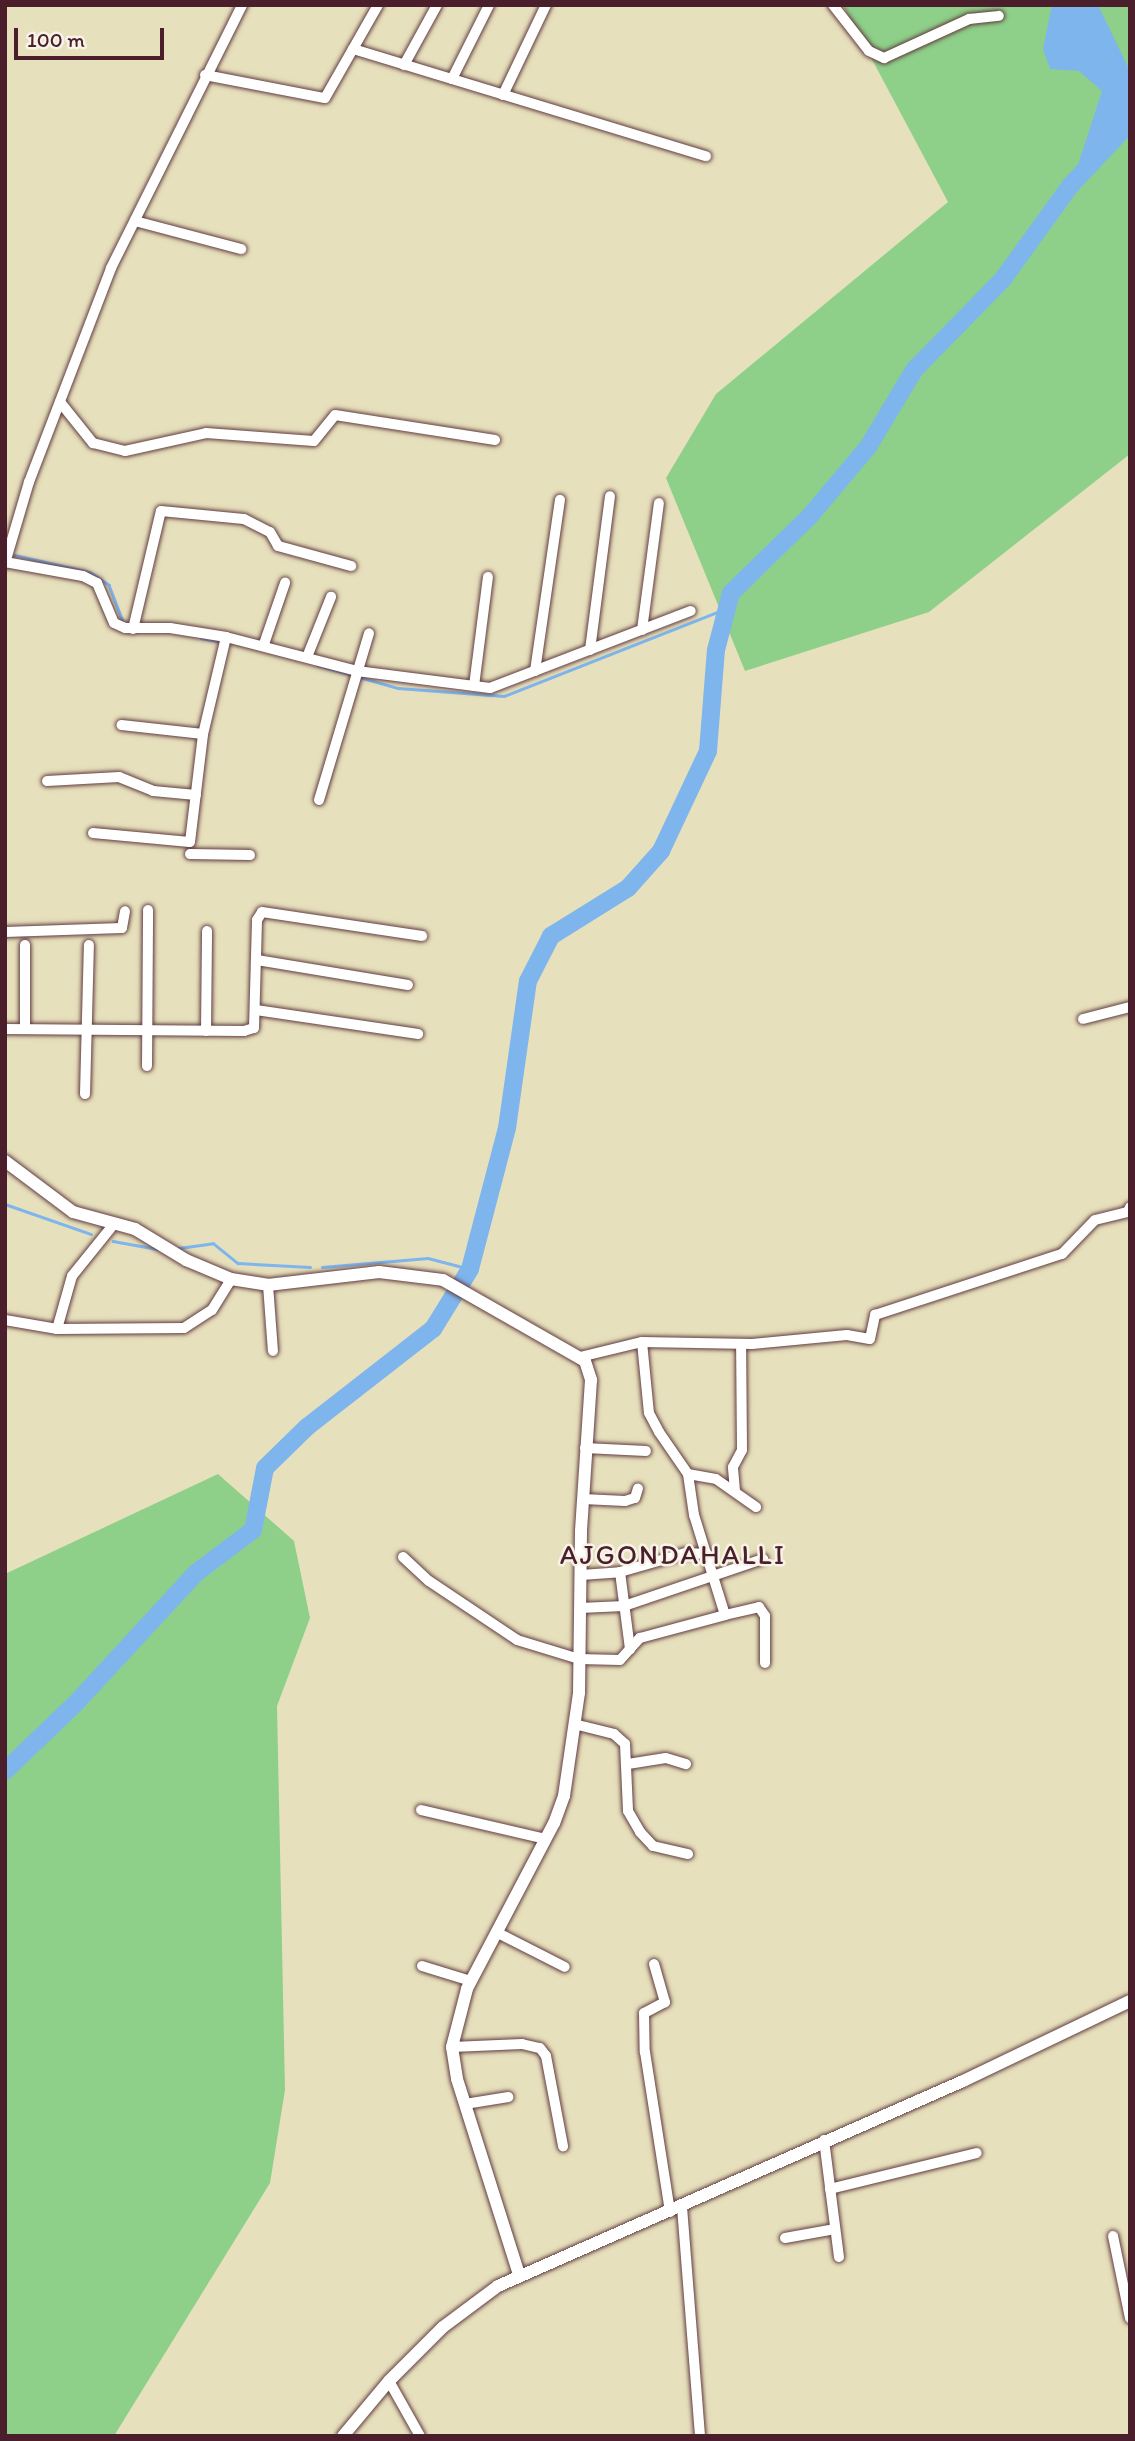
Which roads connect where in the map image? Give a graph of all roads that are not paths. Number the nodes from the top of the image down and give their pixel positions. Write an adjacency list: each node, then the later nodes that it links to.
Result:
1 (242, 5): 10 (street)
2 (378, 5): 8 (street)
3 (437, 5): 9 (street)
4 (489, 5): 11 (street)
5 (546, 5): 12 (street)
6 (833, 5): 7 (street)
7 (999, 16)
8 (353, 49): 9 (street); 10 (street)
9 (404, 65): 11 (street)
10 (205, 75): 14 (street)
11 (452, 79): 12 (street)
12 (503, 95): 13 (street)
13 (706, 156)
14 (135, 221): 15 (street); 16 (street)
15 (241, 249)
16 (60, 402): 17 (street); 21 (street)
17 (495, 440)
18 (610, 496): 32 (street)
19 (560, 500): 35 (street)
20 (659, 503): 28 (street)
21 (5, 562): 27 (street)
22 (351, 566): 27 (street)
23 (488, 577): 36 (street)
24 (285, 583): 31 (street)
25 (331, 597): 33 (street)
26 (691, 611): 28 (street)
27 (133, 629): 30 (street)
28 (642, 630): 32 (street)
29 (369, 633): 34 (street)
30 (226, 637): 31 (street); 38 (street)
31 (264, 644): 33 (street)
32 (590, 650): 35 (street)
33 (307, 657): 34 (street)
34 (356, 671): 36 (street); 41 (street)
35 (535, 671): 36 (street)
36 (474, 686)
37 (121, 725): 38 (street)
38 (203, 734): 40 (street)
39 (47, 780): 40 (street)
40 (196, 795): 43 (street)
41 (319, 800)
42 (93, 833): 43 (street)
43 (190, 842): 44 (street)
44 (250, 855)
45 (148, 910): 60 (street)
46 (125, 911): 48 (street)
47 (207, 931): 61 (street)
48 (5, 932)
49 (422, 936): 52 (street)
50 (25, 945): 58 (street)
51 (89, 945): 59 (street)
52 (257, 960): 53 (street); 55 (street)
53 (408, 985)
54 (1130, 1007): 56 (street)
55 (257, 1010): 61 (street); 62 (street)
56 (1083, 1018)
57 (5, 1029): 58 (street)
58 (25, 1029): 59 (street)
59 (87, 1030): 60 (street); 64 (street)
60 (146, 1030): 61 (street); 63 (street)
61 (206, 1031)
62 (418, 1034)
63 (147, 1066)
64 (85, 1094)
65 (5, 1161): 67 (street)
66 (1130, 1208): 73 (street)
67 (114, 1224): 68 (street); 71 (street)
68 (231, 1279): 69 (street); 71 (street)
69 (268, 1285): 74 (street); 75 (street)
70 (5, 1320): 71 (street)
71 (57, 1329)
72 (642, 1342): 73 (street); 75 (street); 78 (street)
73 (741, 1345): 80 (street)
74 (273, 1351)
75 (580, 1357): 76 (street)
76 (585, 1448): 77 (street); 81 (street)
77 (646, 1451)
78 (688, 1474): 80 (street); 83 (street)
79 (638, 1488): 81 (street)
80 (735, 1491): 82 (street)
81 (583, 1499): 88 (street)
82 (755, 1507)
83 (707, 1554): 86 (street); 87 (street)
84 (403, 1556): 93 (street)
85 (763, 1559): 87 (street)
86 (620, 1572): 88 (street); 89 (street)
87 (715, 1574): 89 (street); 91 (street)
88 (581, 1575): 90 (street)
89 (624, 1606): 90 (street); 92 (street)
90 (580, 1608): 93 (street)
91 (725, 1615): 92 (street); 94 (street)
92 (630, 1650): 93 (street)
93 (579, 1659): 95 (street)
94 (765, 1663)
95 (574, 1724): 96 (street); 99 (street)
96 (628, 1765): 97 (street); 100 (street)
97 (686, 1765)
98 (421, 1810): 99 (street)
99 (546, 1839): 101 (street)
100 (688, 1854)
101 (496, 1932): 104 (street); 105 (street)
102 (654, 1964): 114 (street)
103 (422, 1966): 105 (street)
104 (565, 1968)
105 (471, 1981): 107 (street)
106 (1130, 2001): 110 (street)
107 (452, 2047): 109 (street); 111 (street)
108 (508, 2097): 109 (street)
109 (465, 2104): 119 (street)
110 (824, 2140): 113 (street); 114 (street)
111 (563, 2146)
112 (977, 2153): 113 (street)
113 (830, 2189): 115 (street)
114 (676, 2209): 119 (street); 122 (street)
115 (835, 2229): 117 (street); 118 (street)
116 (1114, 2236): 120 (street)
117 (785, 2238)
118 (839, 2258)
119 (519, 2274): 121 (street)
120 (1130, 2318)
121 (389, 2381): 123 (street); 124 (street)
122 (700, 2435)
123 (343, 2436)
124 (420, 2436)

